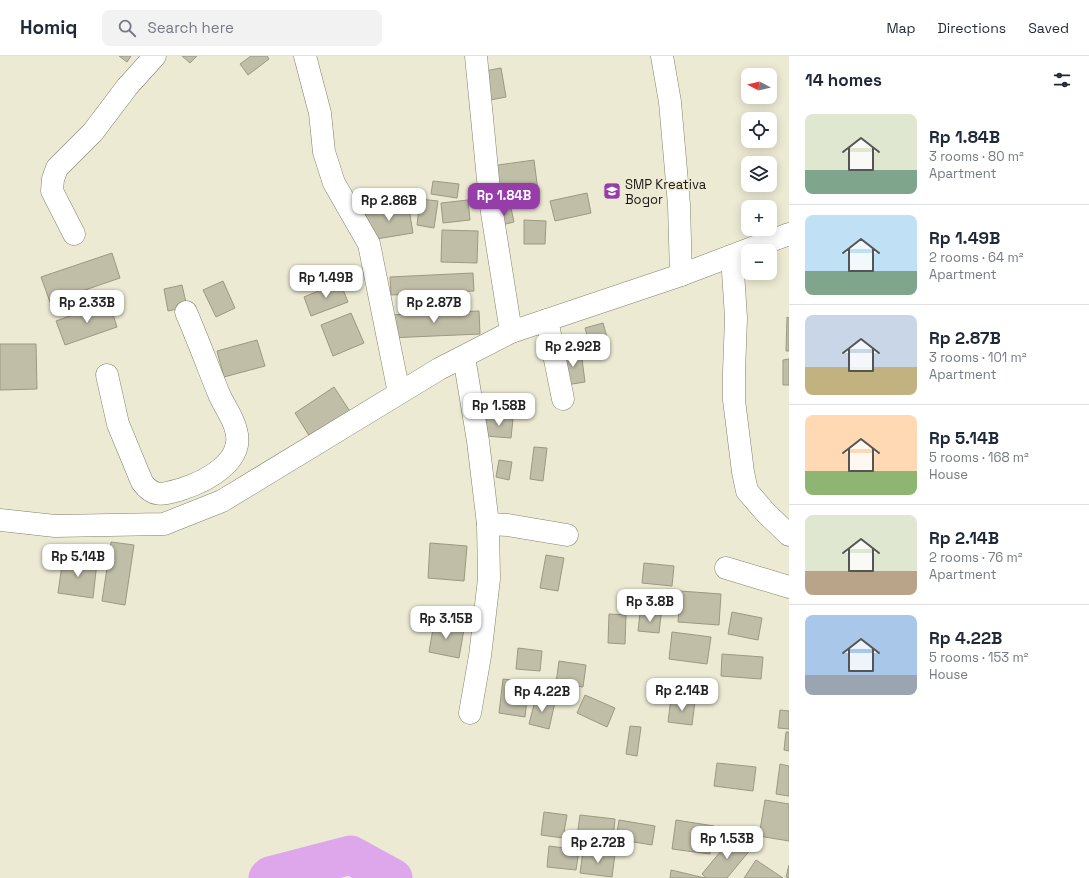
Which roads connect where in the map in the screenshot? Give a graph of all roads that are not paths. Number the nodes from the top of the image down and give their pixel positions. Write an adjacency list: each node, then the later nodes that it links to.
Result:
1 (155, 56): 5 (street)
2 (305, 56): 14 (street)
3 (476, 56): 11 (street)
4 (662, 56): 8 (street)
5 (74, 234)
6 (789, 234): 7 (street)
7 (732, 256): 8 (street); 20 (street)
8 (681, 275): 10 (street)
9 (186, 312): 16 (street)
10 (547, 320): 11 (street); 15 (street)
11 (511, 332): 12 (street)
12 (464, 357): 14 (street); 19 (street)
13 (107, 375): 16 (street)
14 (399, 393): 17 (street)
15 (563, 399)
16 (188, 487): 17 (street)
17 (197, 512): 18 (street)
18 (0, 520)
19 (488, 524): 21 (street); 24 (street)
20 (789, 534)
21 (567, 535)
22 (726, 568): 23 (street)
23 (789, 587)
24 (470, 713)

